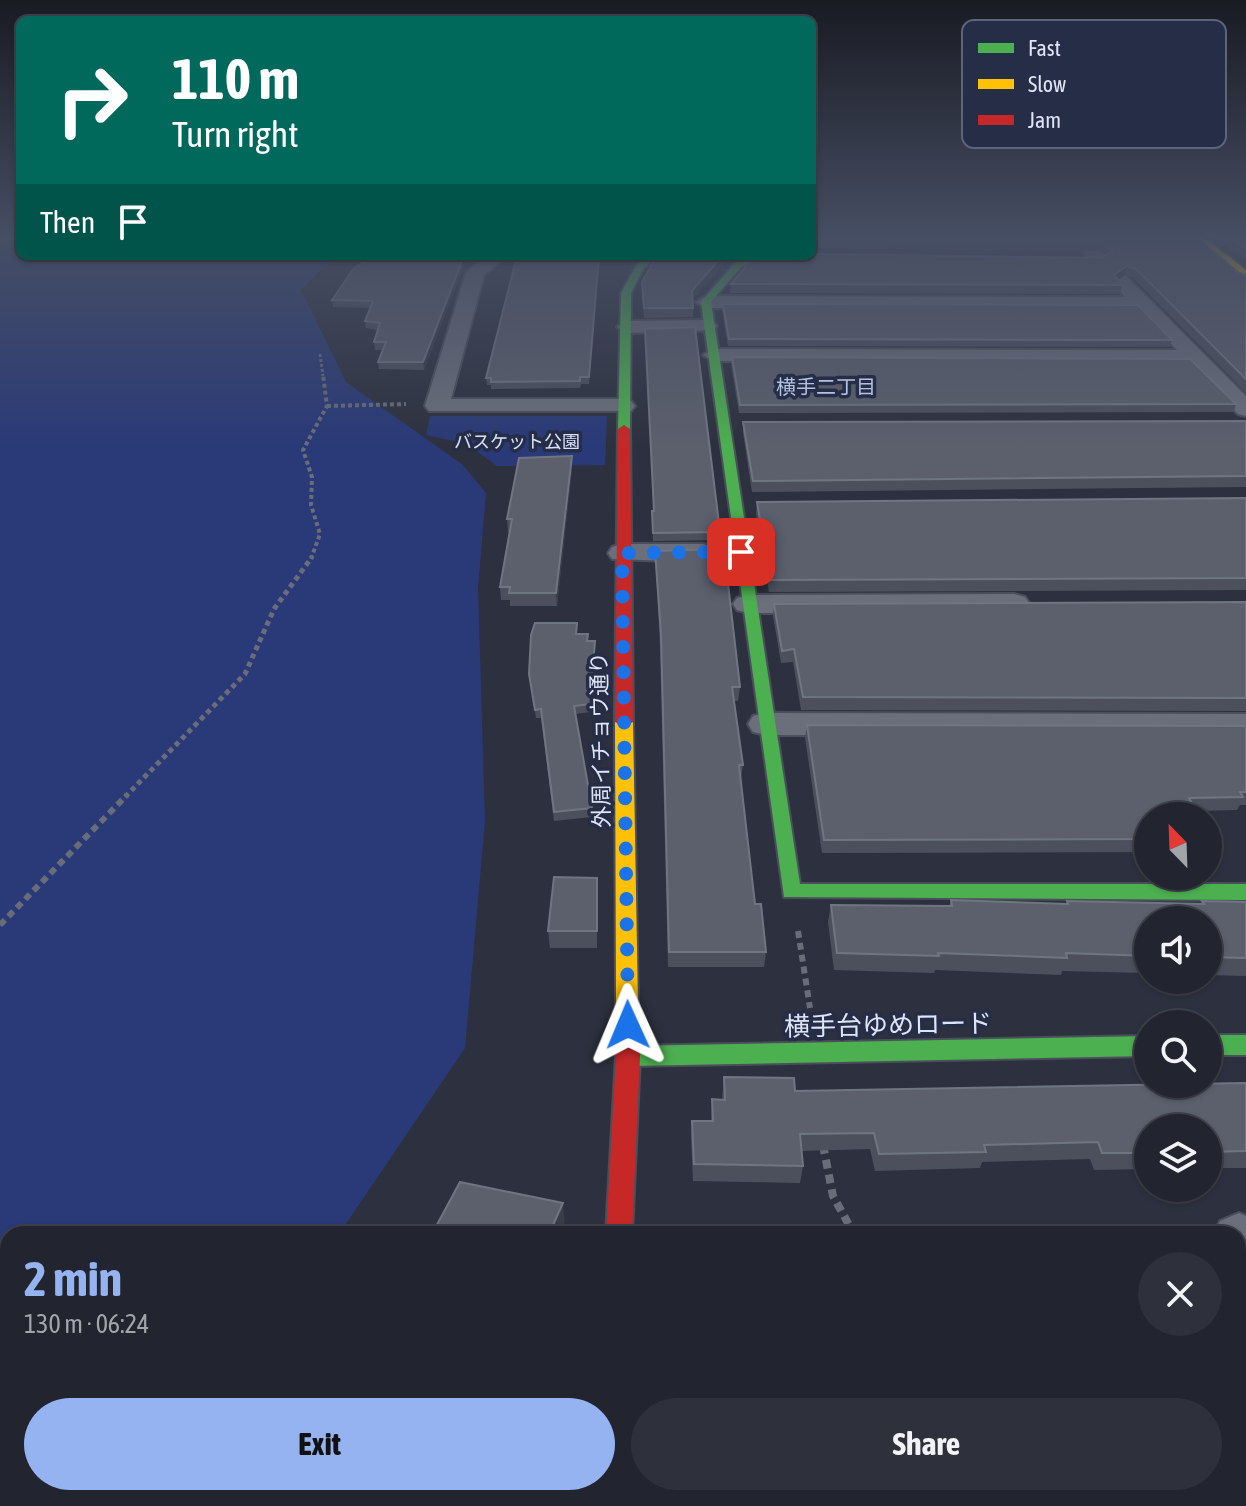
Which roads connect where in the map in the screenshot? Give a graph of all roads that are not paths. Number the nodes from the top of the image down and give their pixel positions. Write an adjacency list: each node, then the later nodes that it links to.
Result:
1 (466, 305): 9 (street)
2 (626, 305): 6 (street, 外周イチョウ通り)
3 (706, 305): 5 (street)
4 (1143, 305): 8 (street)
5 (707, 326): 6 (street); 7 (street)
6 (627, 327): 9 (street, 外周イチョウ通り)
7 (714, 355): 8 (street); 11 (street)
8 (1195, 357): 10 (street)
9 (623, 406): 14 (street, 外周イチョウ通り)
10 (1241, 418)
11 (736, 503): 12 (street); 13 (street)
12 (768, 503)
13 (741, 552): 14 (street); 16 (street)
14 (622, 553): 23 (street, 外周イチョウ通り)
15 (1044, 603): 16 (street)
16 (748, 604): 17 (street)
17 (765, 724): 18 (street); 19 (street)
18 (1246, 725)
19 (1246, 892)
20 (1222, 1045): 21 (street)
21 (1246, 1045)
22 (1134, 1046): 23 (street, 横手台ゆめロード)
23 (628, 1056): 24 (street, 外周イチョウ通り)
24 (619, 1226)

